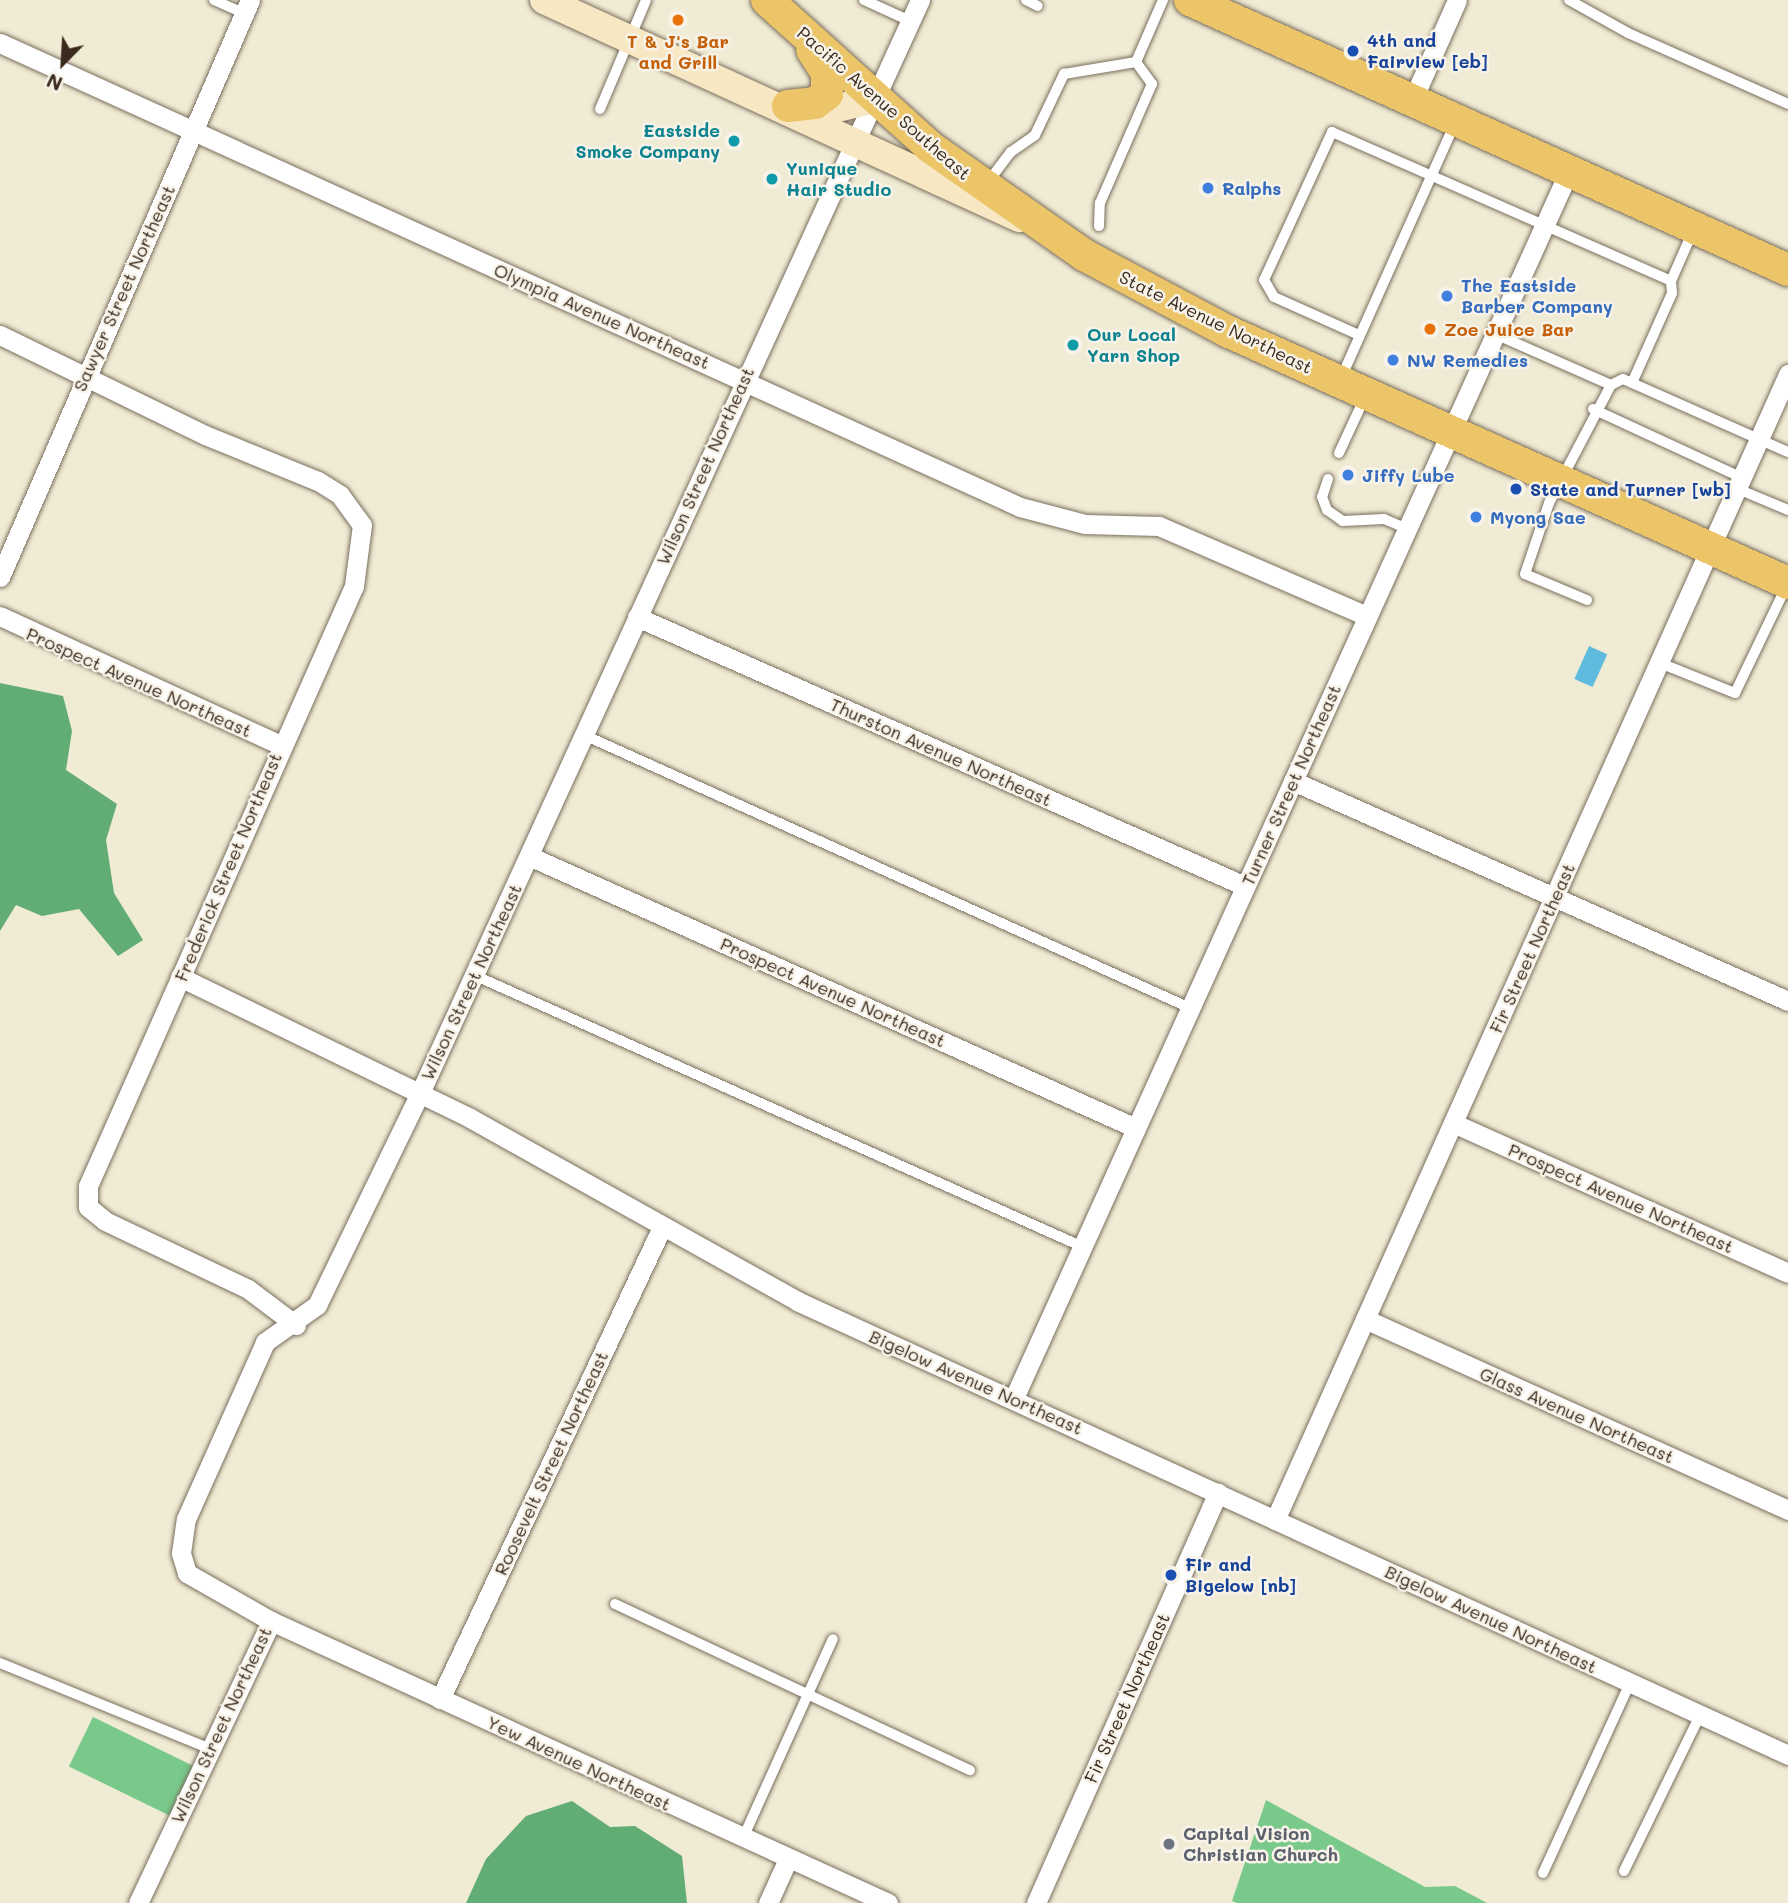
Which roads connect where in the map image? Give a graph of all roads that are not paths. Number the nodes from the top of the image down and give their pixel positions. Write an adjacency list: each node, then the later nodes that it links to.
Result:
1 (214, 0): 13 (lane)
2 (544, 0): 16 (street, State Avenue Northeast)
3 (646, 0): 16 (lane)
4 (864, 0): 14 (lane)
5 (919, 0): 14 (street, Wilson Street Northeast)
6 (1026, 0): 12 (lane)
7 (1164, 0): 17 (lane)
8 (1190, 0): 19 (main road)
9 (1457, 0): 19 (street)
10 (1569, 0): 20 (lane)
11 (774, 6): 18 (main road, Pacific Avenue Southeast); 21 (main road)
12 (1038, 6)
13 (246, 7): 24 (street, Sawyer Street Northeast)
14 (910, 22): 18 (street, Wilson Street Northeast)
15 (0, 43): 24 (street, Olympia Avenue Northeast)
16 (641, 43): 21 (street, State Avenue Northeast); 22 (lane); 25 (street, State Avenue Northeast)
17 (1136, 62): 28 (lane); 31 (lane)
18 (874, 99): 21 (street, State Avenue Northeast); 25 (street, Wilson Street Northeast); 28 (main road, Pacific Avenue Southeast)
19 (1413, 99): 23 (main road)
20 (1788, 104)
21 (788, 106)
22 (600, 110)
23 (1457, 119): 26 (main road); 27 (lane)
24 (192, 131): 39 (street, Sawyer Street Northeast); 40 (street, Olympia Avenue Northeast)
25 (850, 144): 30 (street, State Avenue Northeast); 40 (street, Wilson Street Northeast)
26 (1569, 171): 29 (street, Turner Street Northeast); 32 (main road)
27 (1433, 173): 29 (lane); 37 (lane); 37 (lane)
28 (984, 188): 30 (main road, Pacific Avenue Southeast)
29 (1545, 223): 34 (lane); 35 (street, Turner Street Northeast)
30 (1038, 226): 43 (main road, State Avenue Northeast)
31 (1099, 226)
32 (1694, 228): 33 (main road); 34 (lane)
33 (1788, 270)
34 (1671, 281): 41 (lane)
35 (1495, 334): 42 (lane); 45 (street, Turner Street Northeast)
36 (0, 335): 39 (street)
37 (1359, 335): 43 (lane)
38 (1788, 374): 46 (street, Fir Street Northeast)
39 (84, 375): 55 (street, Sawyer Street Northeast); 63 (street, Frederick Street Northeast)
40 (743, 380): 59 (street, Olympia Avenue Northeast); 60 (street, Wilson Street Northeast)
41 (1632, 383): 42 (lane); 46 (lane)
42 (1611, 385): 44 (lane)
43 (1353, 388): 45 (main road, State Avenue Northeast); 48 (lane)
44 (1594, 409): 50 (lane); 51 (lane)
45 (1450, 432): 50 (main road, State Avenue Northeast); 53 (street, Turner Street Northeast)
46 (1760, 439): 47 (lane); 51 (street, Fir Street Northeast)
47 (1788, 452)
48 (1339, 453)
49 (1328, 480): 53 (lane)
50 (1560, 481): 54 (main road, State Avenue Northeast); 57 (lane)
51 (1740, 484): 52 (lane); 54 (street, Fir Street Northeast)
52 (1788, 510)
53 (1407, 529): 59 (street, Turner Street Northeast)
54 (1711, 548): 56 (main road, State Avenue Northeast); 61 (street, Fir Street Northeast)
55 (0, 577)
56 (1788, 583): 61 (lane)
57 (1587, 600)
58 (0, 616): 63 (street, Prospect Avenue Northeast)
59 (1367, 616): 64 (street, Turner Street Northeast)
60 (637, 617): 62 (street, Wilson Street Northeast); 66 (street, Thurston Avenue Northeast)
61 (1660, 663): 67 (street, Fir Street Northeast)
62 (584, 735): 65 (street, Wilson Street Northeast); 71 (lane)
63 (280, 745): 69 (street, Frederick Street Northeast)
64 (1293, 781): 66 (street, Turner Street Northeast); 67 (street)
65 (529, 856): 68 (street, Wilson Street Northeast); 74 (street, Prospect Avenue Northeast)
66 (1245, 886): 71 (street, Turner Street Northeast)
67 (1555, 897): 70 (street); 73 (street, Fir Street Northeast)
68 (476, 976): 72 (street, Wilson Street Northeast); 76 (lane)
69 (180, 977): 72 (street, Bigelow Avenue Northeast); 79 (street, Frederick Street Northeast)
70 (1788, 1001)
71 (1190, 1008): 74 (street, Turner Street Northeast)
72 (420, 1093): 75 (street, Bigelow Avenue Northeast); 79 (street, Wilson Street Northeast)
73 (1453, 1123): 77 (street, Prospect Avenue Northeast); 78 (street, Fir Street Northeast)
74 (1136, 1128): 76 (street, Turner Street Northeast)
75 (662, 1227): 80 (street, Bigelow Avenue Northeast); 90 (street, Roosevelt Street Northeast)
76 (1083, 1247): 80 (street, Turner Street Northeast)
77 (1788, 1273)
78 (1365, 1319): 82 (street, Glass Avenue Northeast); 83 (street, Fir Street Northeast)
79 (296, 1325): 85 (street, Wilson Street Northeast)
80 (1014, 1398): 81 (street, Bigelow Avenue Northeast)
81 (1218, 1493): 83 (street, Bigelow Avenue Northeast); 102 (street, Fir Street Northeast)
82 (1788, 1510)
83 (1275, 1520): 88 (street, Bigelow Avenue Northeast)
84 (615, 1604): 89 (lane)
85 (271, 1621): 90 (street, Yew Avenue Northeast); 92 (street, Wilson Street Northeast)
86 (834, 1639): 89 (lane)
87 (0, 1663): 92 (lane)
88 (1630, 1683): 91 (street, Bigelow Avenue Northeast); 98 (lane)
89 (808, 1694): 94 (lane); 95 (lane)
90 (440, 1699): 95 (street, Yew Avenue Northeast)
91 (1700, 1715): 93 (street, Bigelow Avenue Northeast); 97 (lane)
92 (212, 1749): 99 (street, Wilson Street Northeast)
93 (1788, 1755)
94 (971, 1770)
95 (743, 1838): 96 (street, Yew Avenue Northeast)
96 (788, 1859): 100 (street); 101 (street, Yew Avenue Northeast)
97 (1624, 1871)
98 (1543, 1872)
99 (138, 1903)
100 (768, 1903)
101 (888, 1903)
102 (1036, 1903)

